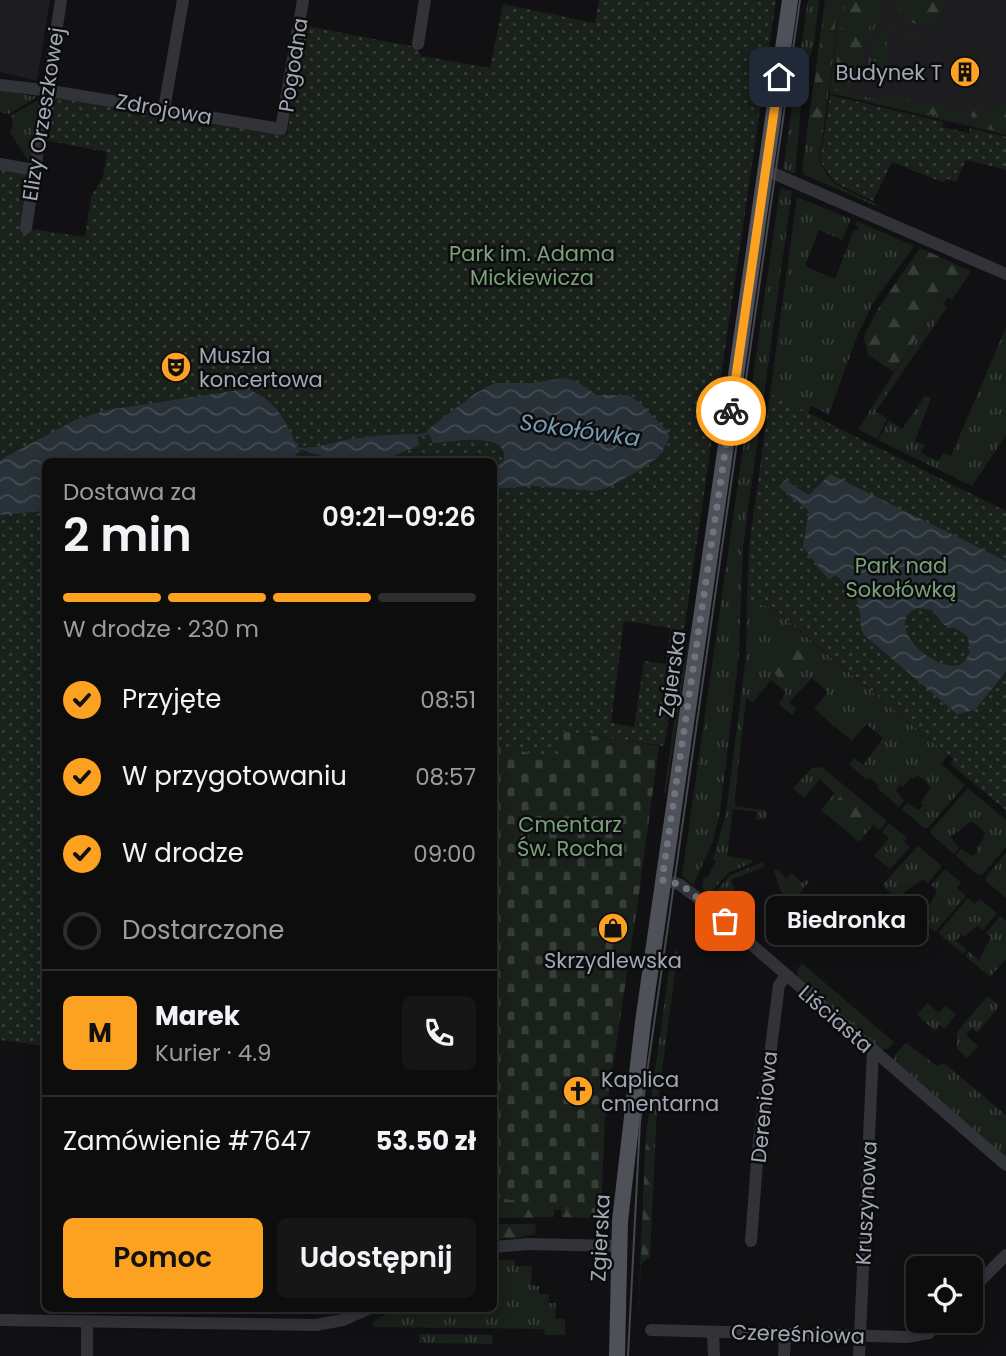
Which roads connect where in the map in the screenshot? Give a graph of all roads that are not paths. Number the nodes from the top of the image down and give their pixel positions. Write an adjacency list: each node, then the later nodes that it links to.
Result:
1 (61, 0): 8 (street, Elizy Orzeszkowej)
2 (183, 0): 9 (street)
3 (303, 0): 10 (street, Pogodna)
4 (425, 0): 6 (street)
5 (790, 0): 13 (main road, Zgierska)
6 (418, 44)
7 (0, 85): 8 (street, Zdrojowa)
8 (46, 90): 9 (street, Zdrojowa); 12 (street, Elizy Orzeszkowej)
9 (164, 109): 10 (street, Zdrojowa)
10 (281, 129)
11 (0, 164): 12 (street)
12 (34, 170): 14 (street, Elizy Orzeszkowej)
13 (765, 172): 15 (street); 16 (main road, Zgierska)
14 (26, 228)
15 (1006, 274)
16 (662, 880): 17 (street, Liściasta); 21 (main road, Zgierska)
17 (786, 976): 18 (street, Liściasta); 20 (street, Dereniowa)
18 (873, 1050): 19 (street, Liściasta); 32 (street, Kruszynowa)
19 (1006, 1165)
20 (751, 1241)
21 (619, 1246): 22 (street); 34 (main road, Zgierska)
22 (497, 1247)
23 (1006, 1255): 24 (street)
24 (983, 1278)
25 (361, 1312): 27 (street)
26 (0, 1320): 27 (street)
27 (88, 1321): 33 (street)
28 (651, 1330): 29 (street, Czereśniowa)
29 (713, 1332): 31 (street, Czereśniowa); 35 (street)
30 (929, 1333): 32 (street, Czereśniowa)
31 (785, 1335): 32 (street, Czereśniowa); 36 (street)
32 (860, 1336): 37 (street, Kruszynowa)
33 (87, 1356)
34 (617, 1356)
35 (714, 1356)
36 (784, 1356)
37 (859, 1356)

